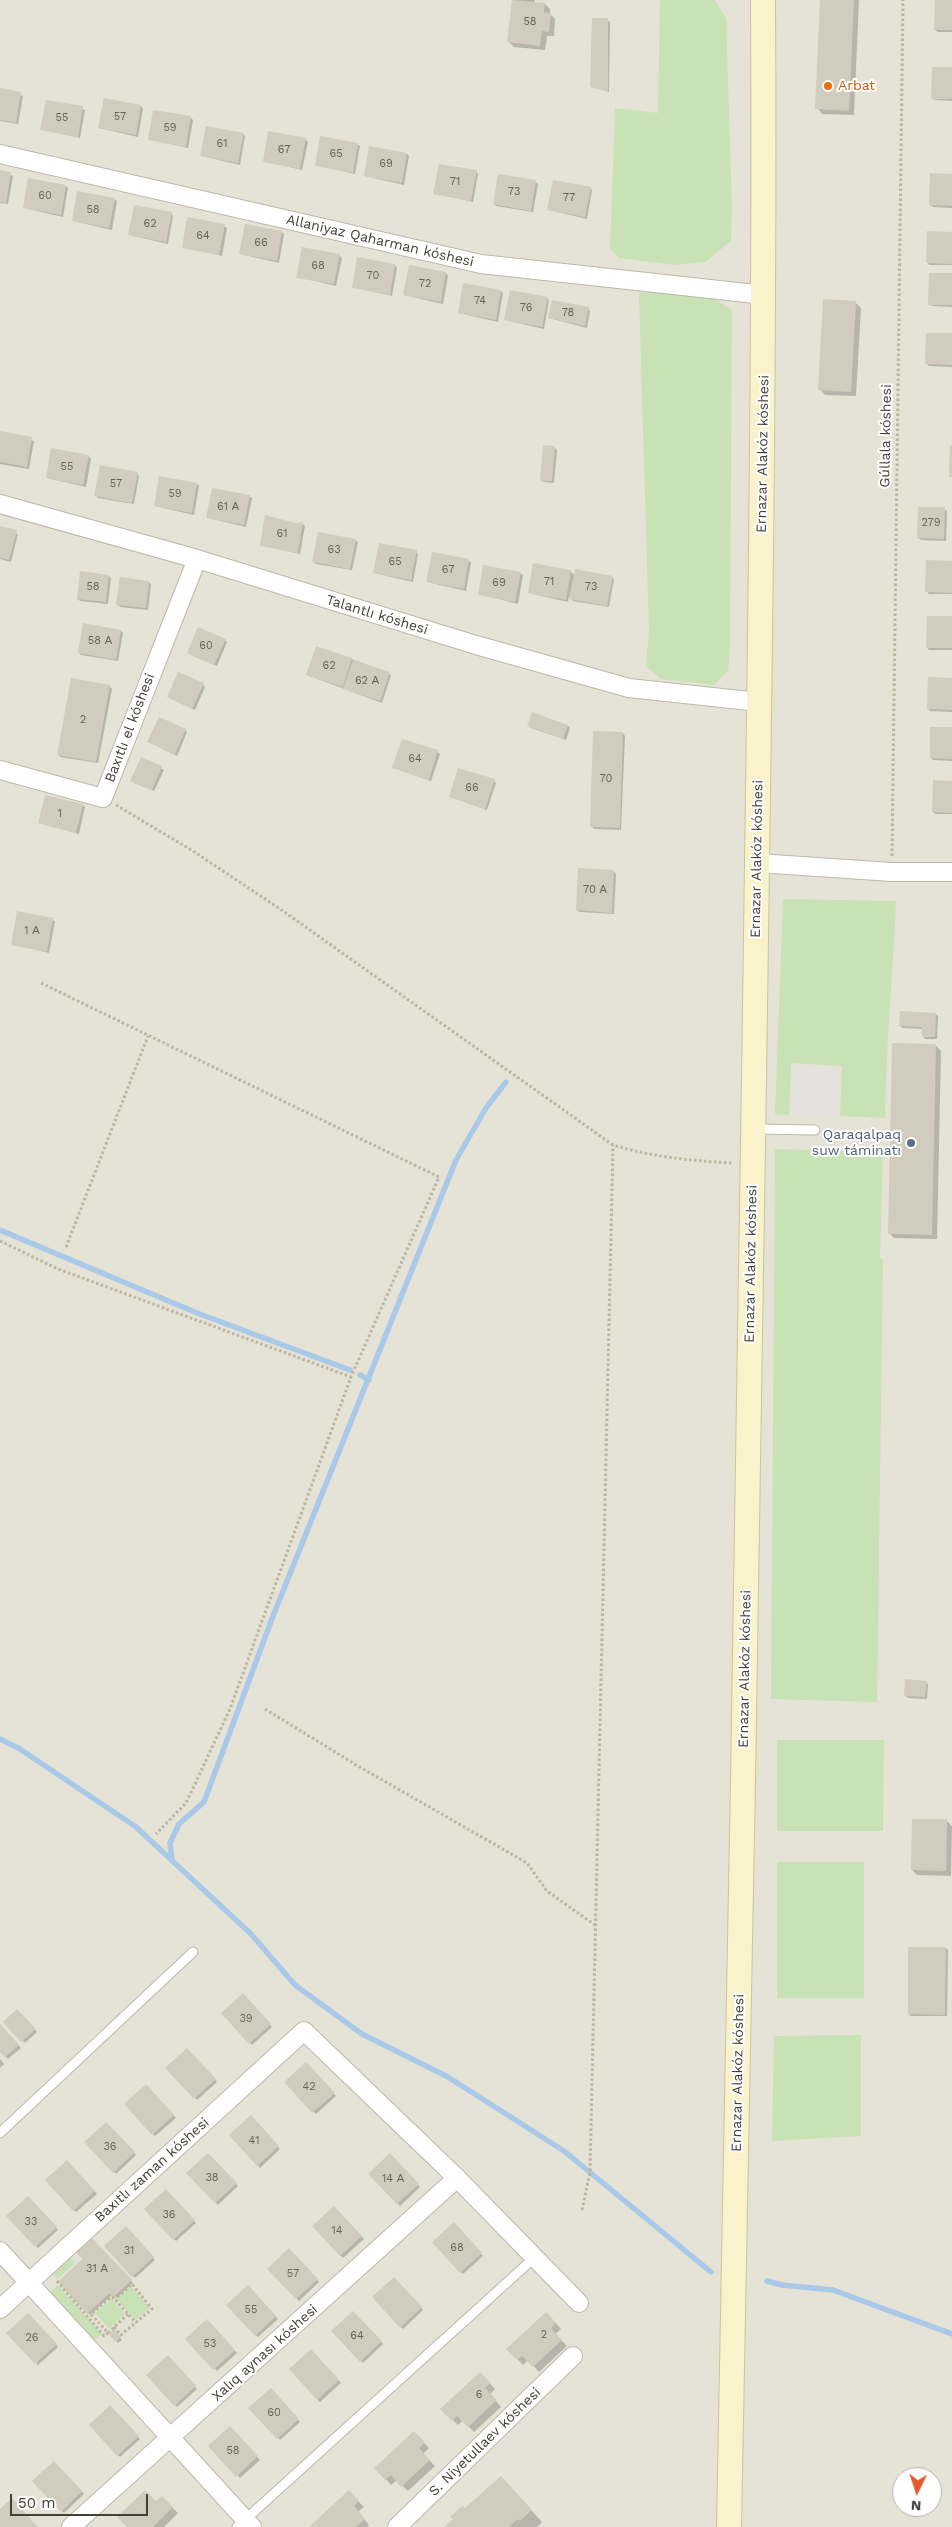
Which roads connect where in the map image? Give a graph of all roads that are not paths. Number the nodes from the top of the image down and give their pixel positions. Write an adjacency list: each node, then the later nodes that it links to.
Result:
1 (763, 0): 3 (main road, Ernazar Alakóz kóshesi)
2 (0, 154): 3 (street, Allaniyaz Qaharman kóshesi)
3 (765, 295): 6 (main road, Ernazar Alakóz kóshesi)
4 (0, 504): 5 (street, Talantlı kóshesi)
5 (197, 559): 6 (street, Talantlı kóshesi); 7 (street, Baxıtlı el kóshesi)
6 (759, 702): 8 (main road, Ernazar Alakóz kóshesi)
7 (0, 770)
8 (757, 863): 9 (street); 10 (main road, Ernazar Alakóz kóshesi)
9 (952, 872)
10 (753, 1129): 11 (lane); 25 (main road, Ernazar Alakóz kóshesi)
11 (815, 1130)
12 (193, 1952): 13 (lane)
13 (0, 2133)
14 (457, 2178): 16 (street); 17 (street, Baxıtlı zaman kóshesi); 21 (street, Xalıq aynası kóshesi)
15 (0, 2251): 17 (street)
16 (534, 2258): 18 (street); 22 (lane)
17 (30, 2281): 19 (street, Baxıtlı zaman kóshesi); 21 (street)
18 (579, 2303)
19 (0, 2309)
20 (573, 2356): 24 (street, S. Niyetullaev kóshesi)
21 (172, 2438): 22 (street); 23 (street, Xalıq aynası kóshesi)
22 (245, 2524)
23 (72, 2527)
24 (397, 2527)
25 (729, 2527)

